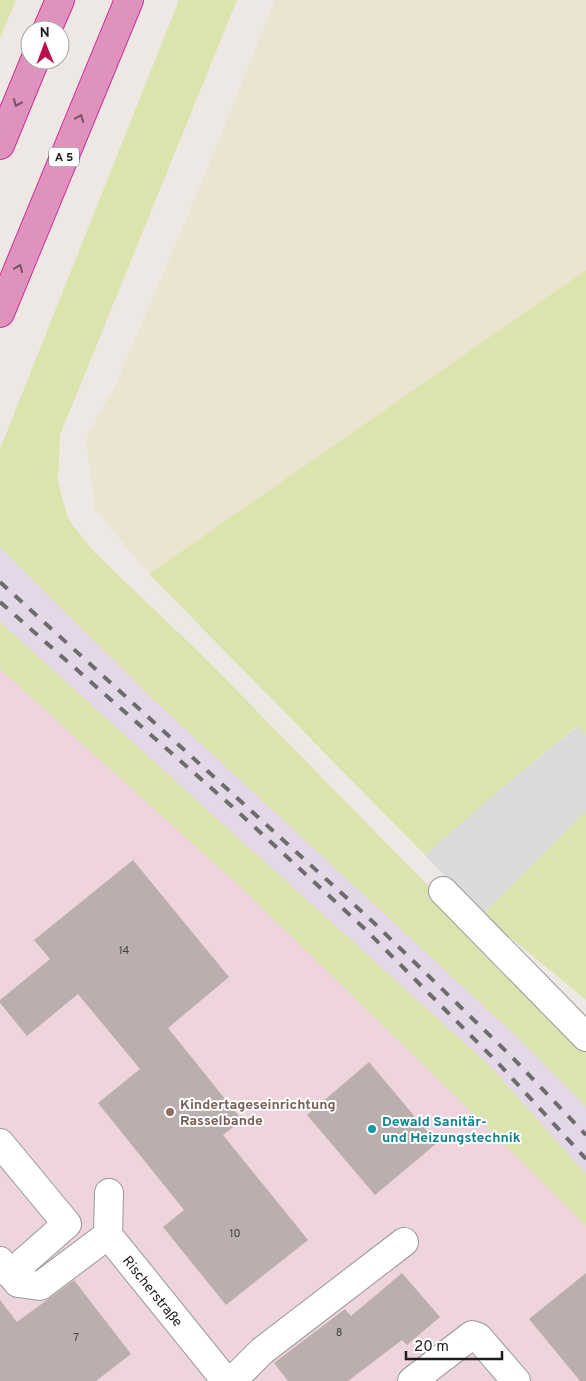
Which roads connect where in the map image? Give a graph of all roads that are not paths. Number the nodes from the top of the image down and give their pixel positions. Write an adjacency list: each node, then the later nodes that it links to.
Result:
1 (60, 0): 3 (highway)
2 (128, 0): 6 (highway, A 5, one-way to 2)
3 (51, 20)
4 (31, 70): 5 (highway, one-way to 5)
5 (0, 146)
6 (0, 313)
7 (443, 891): 8 (street)
8 (586, 1037)
9 (0, 1143): 13 (street)
10 (109, 1193): 11 (street)
11 (108, 1235): 13 (street); 14 (street, Rischerstraße)
12 (404, 1242): 15 (street)
13 (5, 1268)
14 (226, 1381)
15 (232, 1381)
16 (412, 1381): 17 (street)
17 (516, 1381)

